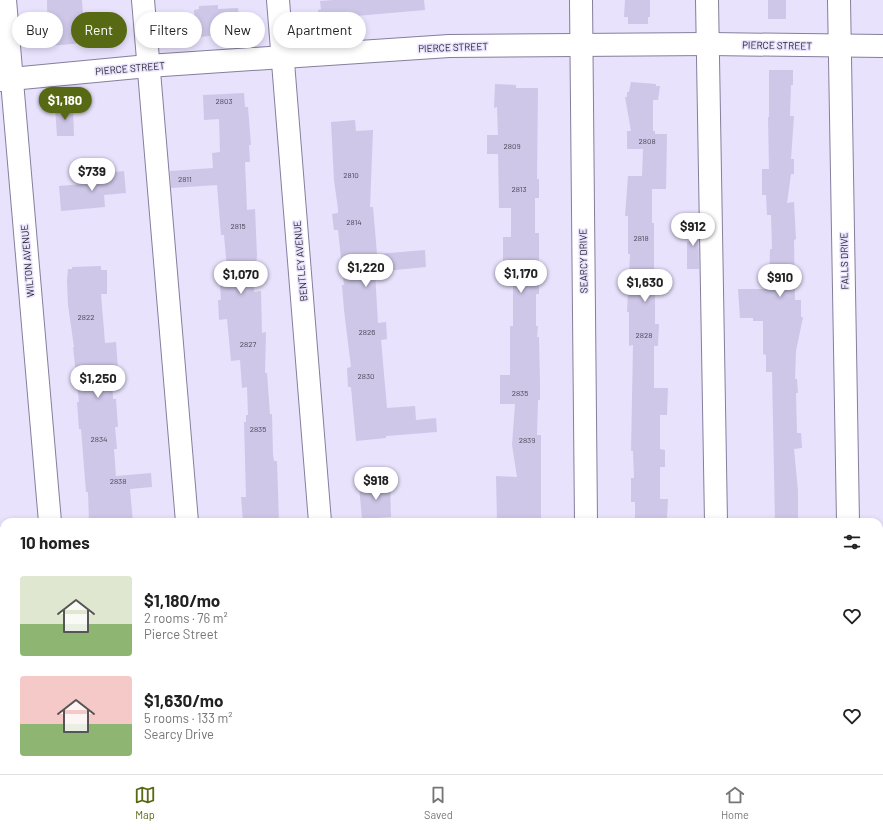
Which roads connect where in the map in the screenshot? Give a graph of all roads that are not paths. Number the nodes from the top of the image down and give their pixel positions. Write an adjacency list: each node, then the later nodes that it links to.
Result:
1 (6, 0): 13 (street, WILTON AVENUE)
2 (144, 0): 12 (street)
3 (278, 0): 11 (street, BENTLEY AVENUE)
4 (580, 0): 7 (street, SEARCY DRIVE)
5 (707, 0): 8 (street)
6 (839, 0): 9 (street, FALLS DRIVE)
7 (582, 44): 8 (street, PIERCE STREET); 11 (street, PIERCE STREET); 17 (street, SEARCY DRIVE)
8 (709, 44): 9 (street, PIERCE STREET); 18 (street)
9 (840, 46): 10 (street, PIERCE STREET); 19 (street, FALLS DRIVE)
10 (883, 46)
11 (284, 56): 12 (street, PIERCE STREET); 16 (street, BENTLEY AVENUE)
12 (148, 66): 13 (street, PIERCE STREET); 15 (street)
13 (6, 79): 14 (street, WILTON AVENUE)
14 (50, 518)
15 (187, 518)
16 (320, 518)
17 (586, 518)
18 (716, 518)
19 (848, 518)

